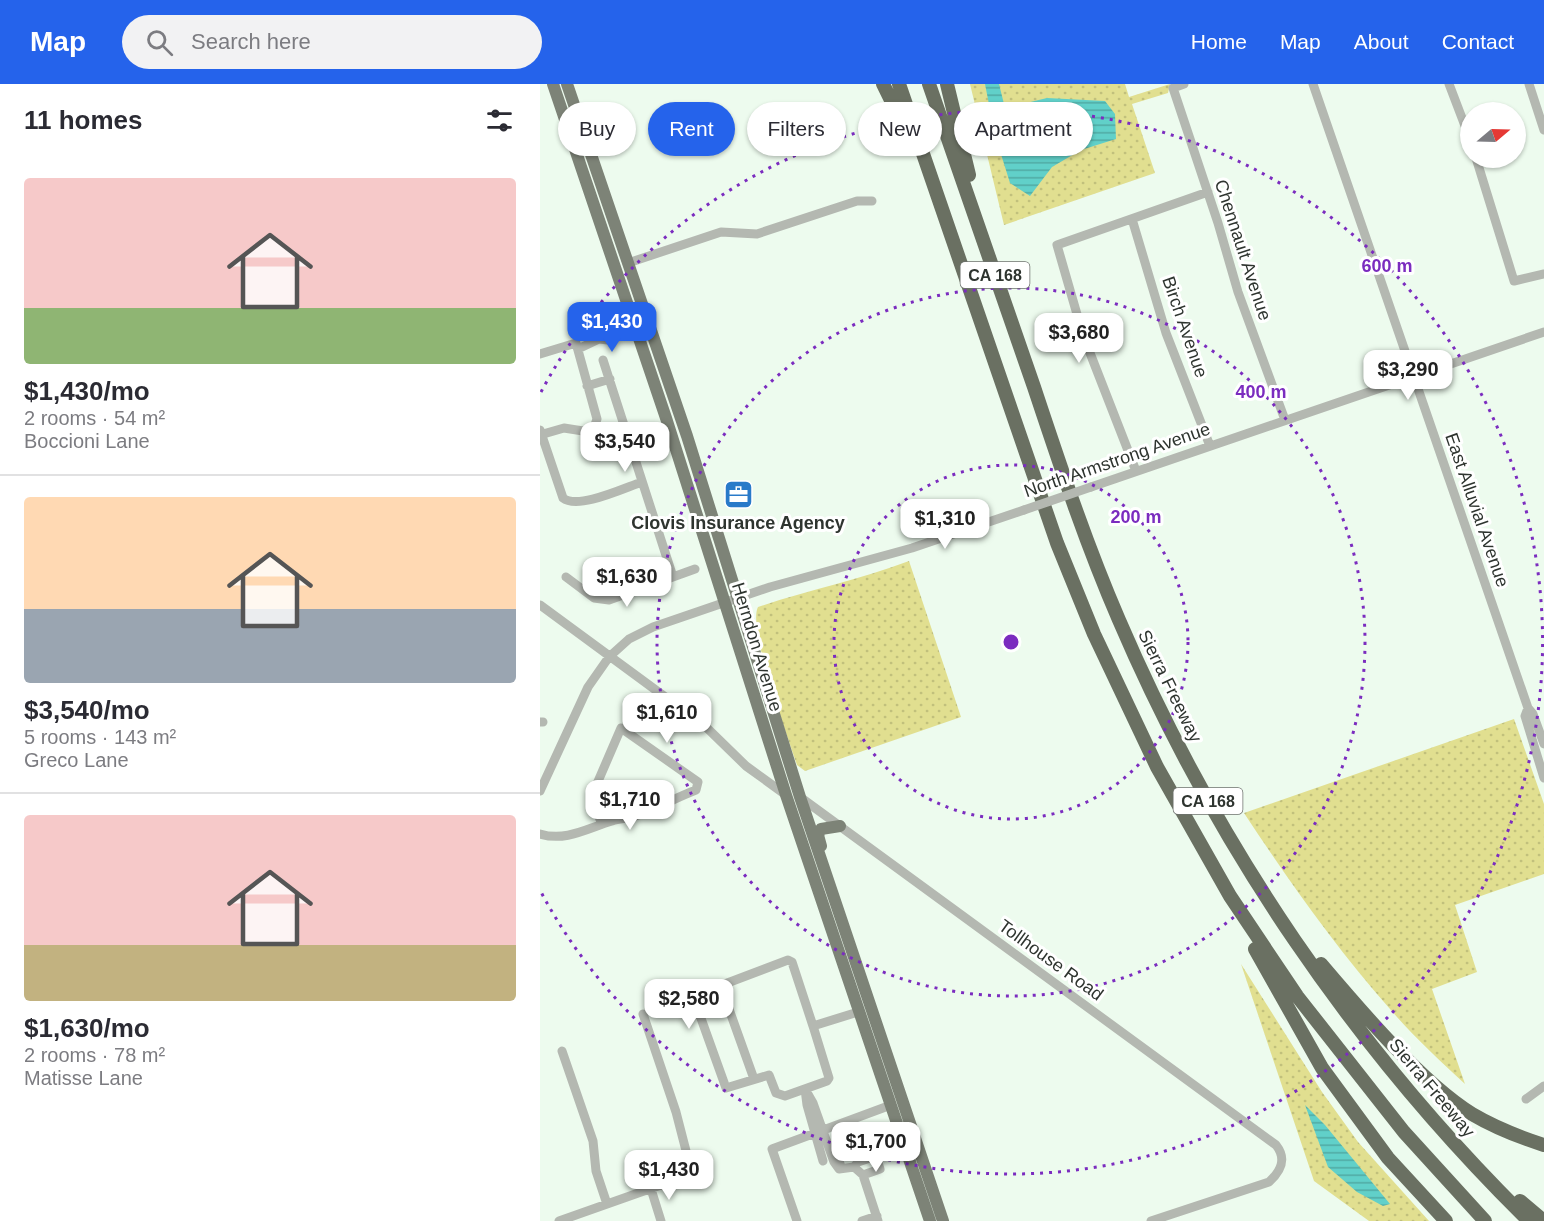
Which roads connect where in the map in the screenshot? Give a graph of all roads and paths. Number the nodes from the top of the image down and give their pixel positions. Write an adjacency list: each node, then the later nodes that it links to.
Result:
1 (553, 84): 15 (main road, Herndon Avenue)
2 (567, 84): 20 (main road, Herndon Avenue)
3 (883, 84): 19 (highway)
4 (899, 84): 19 (highway, CA 168)
5 (929, 84): 18 (highway, Sierra Freeway / CA 168)
6 (947, 84): 18 (highway)
7 (1184, 84): 14 (street, Chennault Avenue)
8 (1314, 84): 27 (street, East Alluvial Avenue)
9 (1449, 84): 11 (street)
10 (1529, 84): 12 (street)
11 (1460, 113)
12 (1544, 130)
13 (1479, 168): 21 (street)
14 (1208, 192): 17 (street); 31 (street, Chennault Avenue)
15 (591, 195): 20 (main road); 22 (main road, Herndon Avenue)
16 (872, 201): 20 (street)
17 (1132, 219): 35 (street, Birch Avenue); 36 (street)
18 (980, 230): 56 (highway, Sierra Freeway / CA 168)
19 (955, 246): 58 (highway, CA 168)
20 (628, 263): 30 (main road, Herndon Avenue)
21 (1544, 274)
22 (636, 326): 24 (street); 30 (main road); 42 (main road, Herndon Avenue)
23 (1544, 332): 27 (street, North Armstrong Avenue)
24 (577, 346): 25 (street); 29 (street)
25 (540, 354)
26 (603, 360): 28 (street)
27 (1414, 376): 31 (street, North Armstrong Avenue); 46 (street, East Alluvial Avenue)
28 (609, 379): 29 (street); 33 (street)
29 (587, 386): 34 (street)
30 (681, 418): 41 (main road, Herndon Avenue)
31 (1286, 420): 35 (street, North Armstrong Avenue)
32 (540, 433): 34 (street); 37 (street)
33 (627, 433): 34 (street); 37 (street)
34 (591, 436)
35 (1210, 446): 36 (street, North Armstrong Avenue)
36 (1136, 471): 41 (street, North Armstrong Avenue, bridge)
37 (642, 482): 40 (street)
38 (695, 569): 40 (street)
39 (566, 577): 40 (street)
40 (673, 577)
41 (737, 598): 42 (street, North Armstrong Avenue); 51 (main road, Herndon Avenue)
42 (724, 602): 44 (street, North Armstrong Avenue); 45 (main road, Herndon Avenue)
43 (540, 605): 44 (street)
44 (609, 657): 49 (street, North Armstrong Avenue); 50 (street)
45 (750, 685): 50 (main road, Herndon Avenue); 51 (main road)
46 (1528, 708): 47 (street, East Alluvial Avenue); 48 (street, East Alluvial Avenue)
47 (1544, 744)
48 (1544, 778)
49 (540, 791)
50 (786, 795): 52 (main road, Herndon Avenue)
51 (800, 797): 54 (street, Tollhouse Road); 57 (main road, Herndon Avenue)
52 (794, 821): 57 (main road); 60 (main road, Herndon Avenue)
53 (602, 824): 53 (street); 55 (street)
54 (840, 826): 57 (main road); 86 (street, Tollhouse Road)
55 (540, 834)
56 (1229, 837): 70 (highway); 78 (highway, Sierra Freeway / CA 168)
57 (824, 870): 68 (main road, Herndon Avenue)
58 (1230, 896): 87 (highway); 88 (highway, CA 168)
59 (720, 984): 62 (street); 64 (street); 64 (street)
60 (858, 1012): 62 (street); 68 (main road, Herndon Avenue)
61 (643, 1014): 76 (street)
62 (813, 1026): 66 (street)
63 (562, 1051): 77 (street)
64 (754, 1079): 66 (street)
65 (1544, 1086): 67 (street)
66 (805, 1089): 69 (street)
67 (1526, 1099)
68 (896, 1102): 69 (street); 84 (main road, Herndon Avenue); 85 (main road, Herndon Avenue)
69 (819, 1131): 72 (street); 74 (street); 82 (street)
70 (1544, 1145)
71 (845, 1154): 74 (street)
72 (823, 1161)
73 (854, 1167): 74 (street); 75 (street); 75 (street)
74 (841, 1168)
75 (863, 1175): 79 (street)
76 (651, 1189): 77 (street); 81 (street)
77 (607, 1204): 80 (street)
78 (1527, 1215): 89 (highway, Sierra Freeway)
79 (878, 1218): 83 (street)
80 (559, 1221)
81 (661, 1221)
82 (797, 1221)
83 (862, 1221)
84 (930, 1221)
85 (943, 1221)
86 (1151, 1221)
87 (1446, 1221)
88 (1485, 1221)
89 (1544, 1221)

